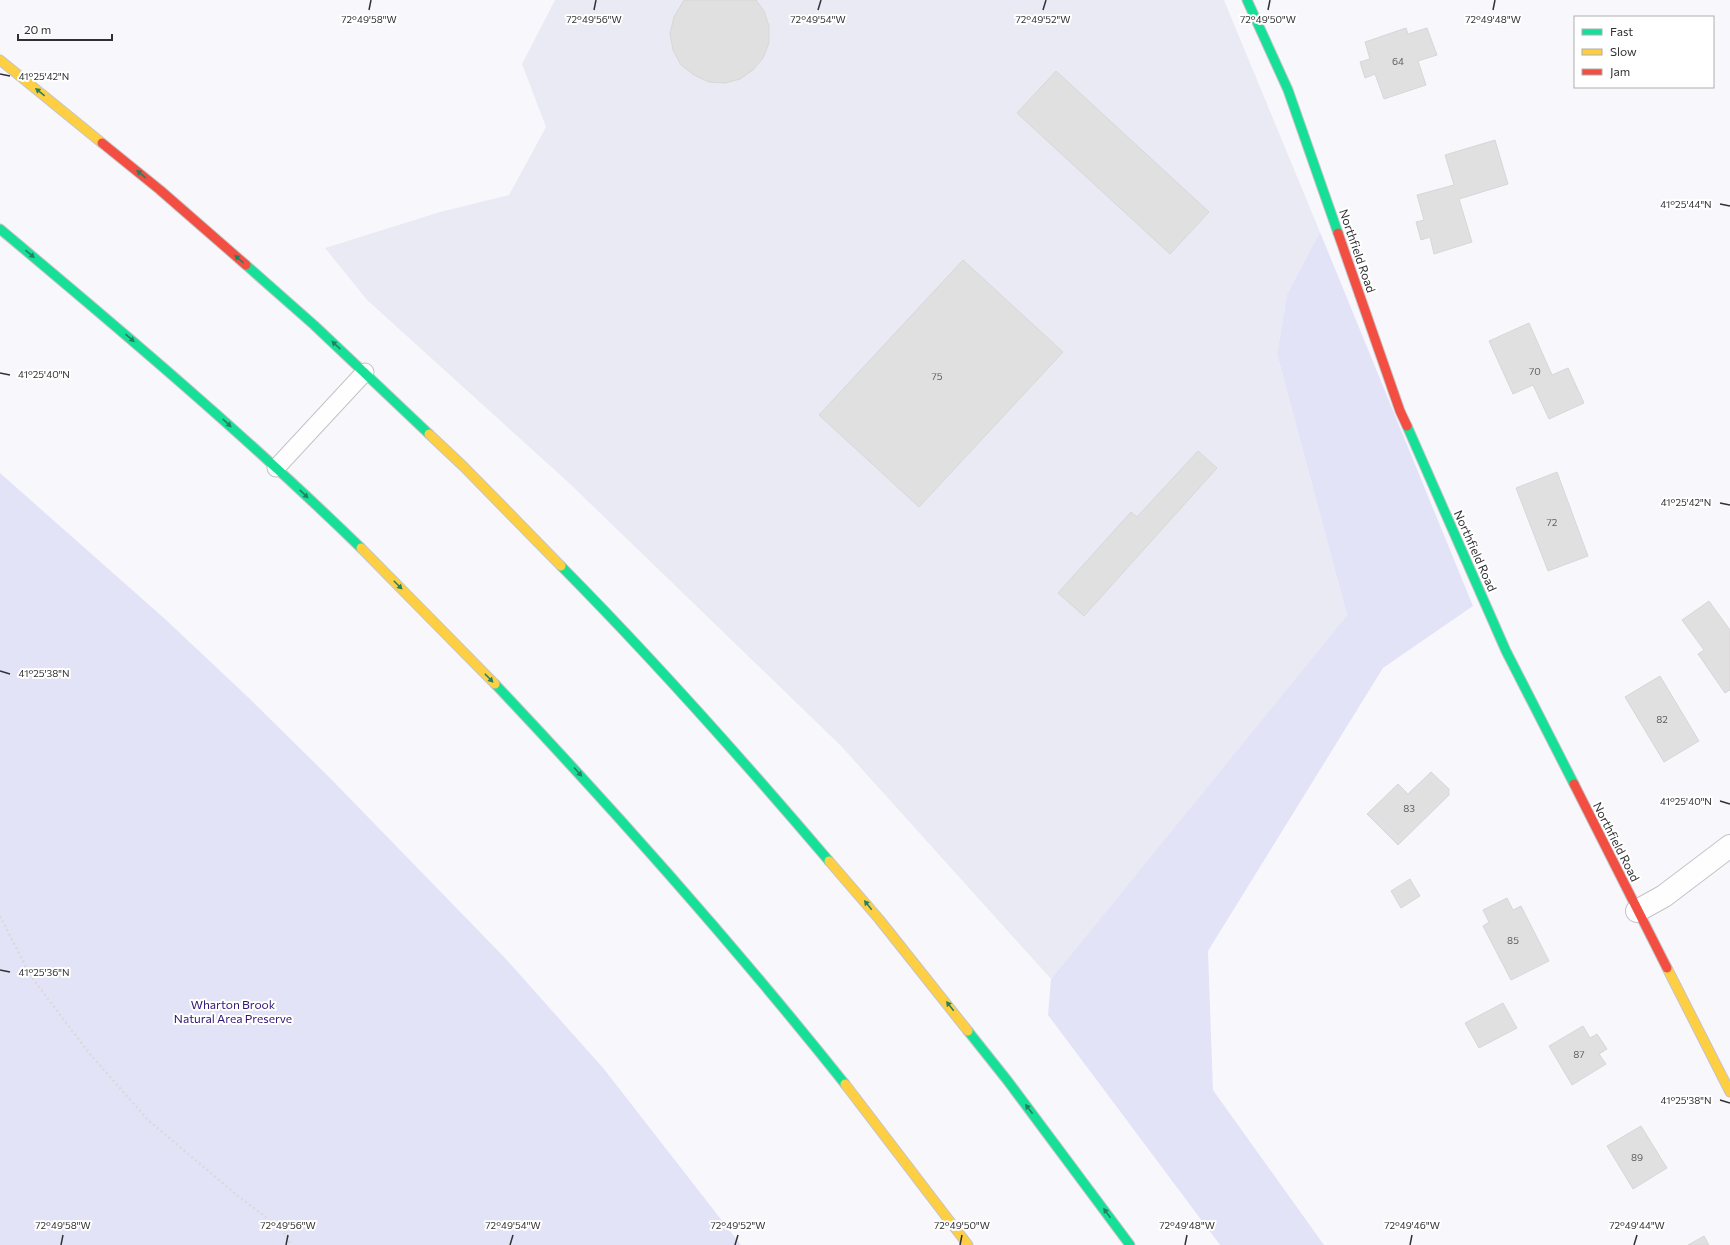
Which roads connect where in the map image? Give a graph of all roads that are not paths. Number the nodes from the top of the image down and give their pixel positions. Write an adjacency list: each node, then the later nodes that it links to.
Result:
1 (1247, 0): 7 (main road, Northfield Road)
2 (0, 60): 4 (main road, one-way to 2)
3 (0, 229): 5 (main road, one-way to 5)
4 (365, 372): 5 (lane); 10 (main road, one-way to 4)
5 (276, 468): 9 (main road, one-way to 9)
6 (1730, 846): 7 (street)
7 (1637, 911): 8 (main road, Northfield Road)
8 (1730, 1092)
9 (968, 1245)
10 (1130, 1245)

